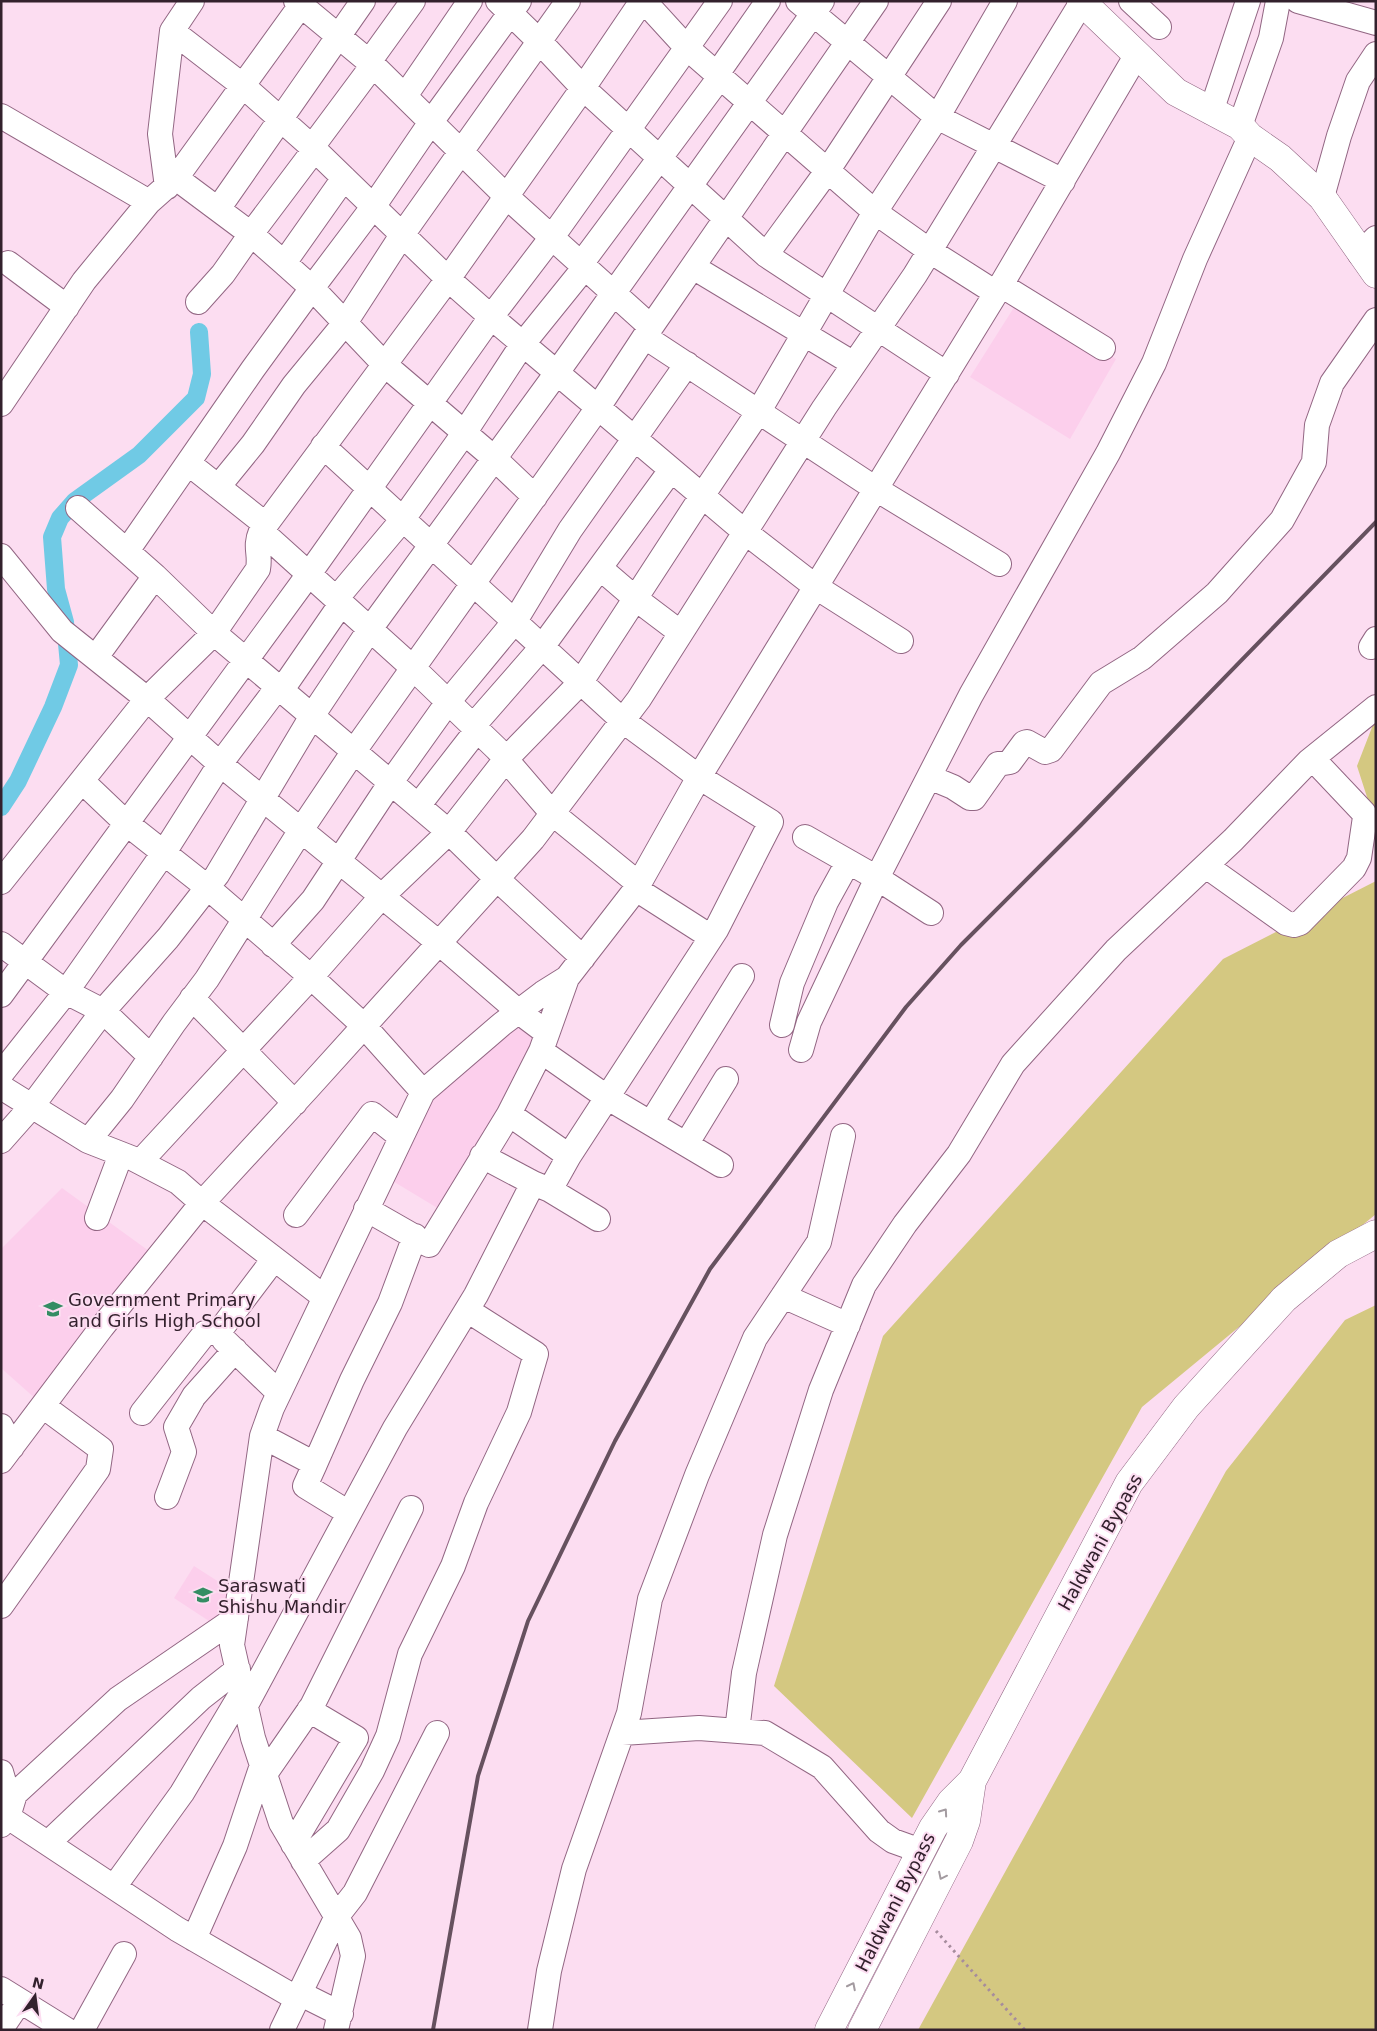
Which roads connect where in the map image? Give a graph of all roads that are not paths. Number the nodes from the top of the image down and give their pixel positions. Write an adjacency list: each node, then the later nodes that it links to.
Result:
1 (192, 1): 22 (street)
2 (363, 1): 23 (street)
3 (413, 1): 29 (street)
4 (470, 1): 34 (street)
5 (568, 1): 24 (street)
6 (643, 1): 26 (street); 33 (street)
7 (720, 1): 26 (street)
8 (768, 1): 30 (street)
9 (876, 1): 25 (street)
10 (939, 1): 31 (street)
11 (1004, 1): 38 (street)
12 (1131, 1): 21 (street)
13 (1248, 1): 36 (street)
14 (1278, 1): 42 (street)
15 (1298, 1): 20 (street)
16 (301, 2): 23 (street); 32 (street)
17 (1082, 2): 28 (main road); 44 (street)
18 (509, 5): 24 (street); 40 (street)
19 (811, 5): 25 (street); 35 (street)
20 (1376, 23)
21 (1159, 27)
22 (172, 32): 32 (street); 51 (street)
23 (339, 36): 29 (street); 39 (street)
24 (540, 42): 33 (street); 46 (street)
25 (848, 42): 31 (street); 43 (street)
26 (687, 48): 30 (street); 41 (street)
27 (1376, 54): 53 (street)
28 (1136, 56): 36 (main road); 50 (street)
29 (371, 63): 34 (street); 45 (street)
30 (718, 75): 35 (street); 47 (street)
31 (890, 77): 38 (street); 48 (street)
32 (242, 85): 39 (street); 51 (street)
33 (583, 88): 41 (street); 54 (street)
34 (405, 96): 40 (street)
35 (749, 102): 43 (street); 52 (street)
36 (1211, 112): 42 (main road)
37 (1, 116): 55 (street)
38 (938, 117): 44 (street); 58 (street)
39 (281, 119): 45 (street); 57 (street)
40 (431, 122): 46 (street); 56 (street)
41 (628, 130): 47 (street); 62 (street)
42 (1245, 132): 53 (main road); 144 (street)
43 (786, 134): 48 (street); 59 (street)
44 (993, 146): 50 (street); 63 (street)
45 (313, 148): 49 (street); 60 (street)
46 (462, 152): 54 (street); 61 (street)
47 (659, 158): 52 (street); 68 (street)
48 (828, 170): 58 (street); 64 (street)
49 (344, 178): 56 (street); 66 (street)
50 (1063, 181): 72 (street)
51 (171, 182): 55 (street); 57 (street)
52 (689, 185): 59 (street); 73 (street)
53 (1322, 197): 65 (main road)
54 (507, 198): 62 (street); 70 (street)
55 (149, 202): 76 (street)
56 (373, 207): 61 (street); 71 (street)
57 (218, 209): 60 (street)
58 (875, 212): 63 (street); 74 (street)
59 (726, 220): 64 (street); 69 (street)
60 (251, 234): 66 (street); 75 (street)
61 (402, 235): 70 (street); 79 (street)
62 (552, 237): 68 (street); 77 (street)
63 (930, 251): 72 (street); 80 (street)
64 (766, 255): 74 (street)
65 (1371, 256)
66 (284, 262): 71 (street)
67 (8, 263): 76 (street)
68 (583, 265): 73 (street); 83 (street)
69 (693, 268): 81 (street); 82 (street)
70 (448, 279): 77 (street); 85 (street)
71 (312, 288): 79 (street); 99 (street)
72 (999, 289): 84 (street); 89 (street)
73 (613, 292): 81 (street); 88 (street)
74 (828, 294): 80 (street); 82 (street)
75 (198, 302)
76 (67, 306): 91 (street)
77 (491, 317): 83 (street); 90 (street)
78 (1376, 320): 144 (street)
79 (345, 323): 85 (street); 101 (street)
80 (878, 328): 87 (street); 89 (street)
81 (648, 332): 86 (street); 92 (street)
82 (804, 334): 87 (street); 93 (street)
83 (522, 345): 88 (street); 94 (street)
84 (1103, 348)
85 (384, 364): 90 (street); 97 (street)
86 (687, 364): 93 (street); 95 (street)
87 (854, 364): 96 (street)
88 (556, 374): 92 (street); 98 (street)
89 (947, 374): 103 (street)
90 (431, 403): 94 (street); 102 (street)
91 (1, 404)
92 (597, 409): 95 (street); 105 (street)
93 (759, 411): 96 (street); 104 (street)
94 (465, 432): 98 (street); 107 (street)
95 (635, 440): 100 (street); 121 (street)
96 (803, 440): 103 (street); 109 (street)
97 (323, 446): 102 (street); 108 (street)
98 (494, 458): 105 (street); 110 (street)
99 (188, 463): 101 (street); 111 (street)
100 (671, 470): 104 (street); 114 (street)
101 (218, 487): 108 (street)
102 (370, 489): 107 (street); 115 (street)
103 (876, 489): 113 (street); 118 (street)
104 (702, 496): 109 (street); 119 (street)
105 (535, 497): 117 (street)
106 (78, 508): 111 (street)
107 (403, 519): 110 (street); 120 (street)
108 (263, 527): 115 (street); 123 (street)
109 (745, 532): 118 (street); 124 (street)
110 (432, 545): 117 (street); 122 (street)
111 (127, 551): 116 (street)
112 (1, 556): 127 (street)
113 (999, 564)
114 (600, 568): 119 (street); 126 (street)
115 (309, 574): 120 (street); 128 (street)
116 (155, 576): 123 (street); 127 (street)
117 (474, 583): 121 (street); 129 (street)
118 (816, 588): 125 (street); 143 (street)
119 (636, 599): 124 (street); 130 (street)
120 (339, 601): 122 (street); 131 (street)
121 (515, 621): 126 (street); 133 (street)
122 (370, 629): 129 (street); 135 (street)
123 (214, 633): 128 (street); 132 (street)
124 (681, 633): 136 (street)
125 (901, 641)
126 (542, 647): 130 (street); 137 (street)
127 (96, 657): 132 (street)
128 (245, 660): 131 (street); 138 (street)
129 (413, 668): 133 (street); 139 (street)
130 (581, 682): 136 (street); 140 (street)
131 (279, 689): 135 (street); 142 (street)
132 (147, 699): 138 (street); 145 (street)
133 (448, 702): 137 (street); 146 (street)
134 (1376, 707): 141 (street)
135 (312, 716): 139 (street); 147 (street)
136 (622, 720): 143 (street); 149 (street)
137 (475, 728): 140 (street); 148 (street)
138 (190, 738): 142 (street); 150 (street)
139 (354, 751): 146 (street); 151 (street)
140 (506, 759): 149 (street); 152 (street)
141 (1313, 759): 157 (street); 157 (street)
142 (220, 764): 147 (street); 154 (street)
143 (699, 777): 161 (street); 166 (street)
144 (929, 777): 158 (street)
145 (83, 782): 150 (street); 160 (street)
146 (391, 782): 148 (street); 155 (street)
147 (263, 799): 151 (street); 162 (street)
148 (418, 806): 152 (street)
149 (552, 813): 159 (street); 161 (street)
150 (126, 823): 154 (street); 171 (street)
151 (301, 830): 155 (street); 165 (street)
152 (449, 832): 159 (street); 163 (street)
153 (805, 837): 156 (street)
154 (163, 854): 162 (street); 175 (street)
155 (339, 861): 163 (street); 169 (street)
156 (848, 862): 158 (street); 180 (street)
157 (1206, 866): 216 (street)
158 (877, 878): 164 (street); 183 (street)
159 (496, 879): 167 (street); 170 (street)
160 (1, 882)
161 (637, 886): 166 (street); 170 (street)
162 (207, 887): 165 (street); 178 (street)
163 (382, 896): 167 (street); 173 (street)
164 (931, 913)
165 (245, 920): 169 (street); 177 (street)
166 (711, 937): 190 (street)
167 (439, 943): 179 (street); 181 (street)
168 (1, 944): 171 (street)
169 (273, 946): 173 (street)
170 (584, 958): 174 (street)
171 (25, 962): 175 (street); 176 (street)
172 (742, 976): 194 (street)
173 (311, 977): 181 (street); 184 (street)
174 (567, 978): 179 (street); 182 (street)
175 (66, 992): 178 (street); 186 (street)
176 (1, 994)
177 (192, 998): 184 (street); 185 (street)
178 (103, 1011): 185 (street); 192 (street)
179 (519, 1012): 182 (street); 189 (street)
180 (782, 1025)
181 (364, 1026): 189 (street); 191 (street)
182 (544, 1042): 190 (street); 193 (street)
183 (801, 1050)
184 (242, 1051): 191 (street); 202 (street)
185 (151, 1057): 198 (street)
186 (1, 1074)
187 (726, 1079): 199 (street)
188 (1, 1087): 192 (street)
189 (423, 1092): 196 (street)
190 (608, 1098): 194 (street); 201 (street)
191 (295, 1103): 205 (street)
192 (32, 1106): 197 (street); 198 (street)
193 (509, 1114): 200 (street); 201 (street)
194 (652, 1123): 199 (street)
195 (843, 1136): 213 (street)
196 (401, 1137): 206 (street); 207 (street)
197 (1, 1141)
198 (88, 1141): 202 (street)
199 (687, 1144): 203 (street)
200 (482, 1156): 204 (street); 211 (street)
201 (569, 1156): 204 (street)
202 (130, 1158): 205 (street); 208 (street)
203 (721, 1165)
204 (541, 1186): 209 (street); 215 (street)
205 (202, 1203): 212 (street); 220 (street)
206 (366, 1209): 211 (street); 214 (street)
207 (296, 1215)
208 (97, 1218)
209 (598, 1218)
210 (1376, 1234): 238 (main road, Haldwani Bypass)
211 (415, 1236): 225 (street)
212 (274, 1259): 214 (street); 217 (street)
213 (783, 1296): 216 (street); 235 (street)
214 (324, 1297): 219 (street)
215 (467, 1310): 228 (street); 242 (street)
216 (848, 1325): 233 (street)
217 (218, 1333): 218 (street); 221 (street)
218 (235, 1350): 219 (street); 226 (street)
219 (279, 1393): 223 (street)
220 (43, 1406): 224 (street); 229 (street)
221 (142, 1412)
222 (1, 1426): 224 (street)
223 (262, 1436): 225 (street); 230 (street)
224 (7, 1454)
225 (316, 1464): 228 (street)
226 (167, 1497)
227 (411, 1508): 232 (street)
228 (349, 1513): 231 (street)
229 (1, 1606)
230 (236, 1618): 231 (street); 239 (street)
231 (242, 1689): 236 (street); 240 (street); 243 (street)
232 (309, 1710): 236 (street); 242 (street)
233 (737, 1731): 235 (street); 241 (street)
234 (438, 1733): 244 (street)
235 (622, 1733): 254 (street)
236 (263, 1769): 242 (street); 245 (street)
237 (1, 1772): 239 (street)
238 (972, 1781): 241 (main road, Haldwani Bypass, one-way to 238); 256 (main road, Haldwani Bypass, one-way to 256)
239 (7, 1815): 240 (street)
240 (48, 1842): 243 (street)
241 (921, 1851): 255 (main road, Haldwani Bypass, one-way to 241)
242 (298, 1852): 244 (street)
243 (114, 1887): 245 (street)
244 (337, 1916): 248 (street); 249 (street)
245 (194, 1939): 248 (street)
246 (124, 1954): 252 (street)
247 (11, 1995): 250 (street); 251 (street)
248 (297, 1996): 249 (street); 253 (street)
249 (342, 2024)
250 (1, 2029)
251 (67, 2030)
252 (82, 2030)
253 (282, 2030)
254 (540, 2030)
255 (829, 2030)
256 (862, 2030)

